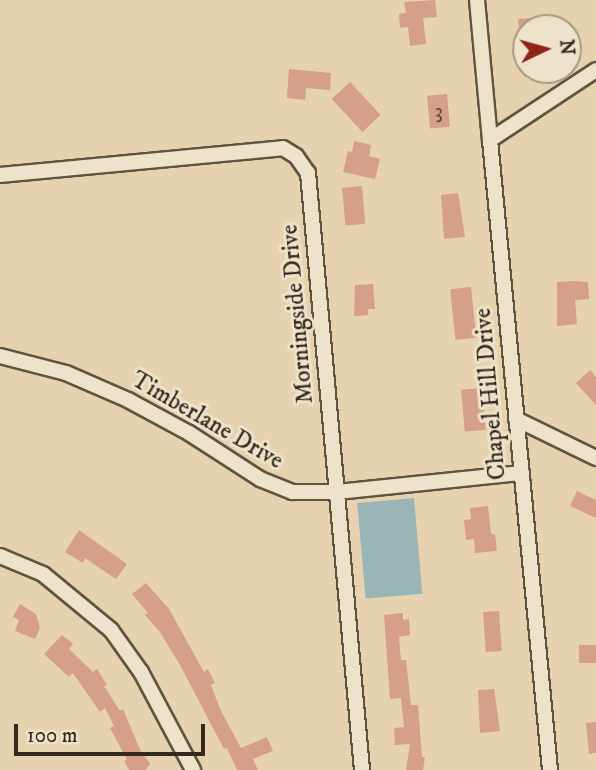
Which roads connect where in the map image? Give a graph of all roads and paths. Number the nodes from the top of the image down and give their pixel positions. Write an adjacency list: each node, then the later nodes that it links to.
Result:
1 (477, 0): 3 (street, Chapel Hill Drive)
2 (596, 70): 3 (street)
3 (490, 140): 6 (street, Chapel Hill Drive)
4 (0, 175): 9 (street, Morningside Drive)
5 (0, 356): 9 (street, Timberlane Drive)
6 (516, 419): 7 (street); 8 (street, Chapel Hill Drive)
7 (596, 458)
8 (522, 473): 9 (street, Timberlane Drive); 13 (street, Chapel Hill Drive)
9 (337, 492): 12 (street, Morningside Drive)
10 (0, 556): 11 (street)
11 (193, 770)
12 (362, 770)
13 (550, 770)

